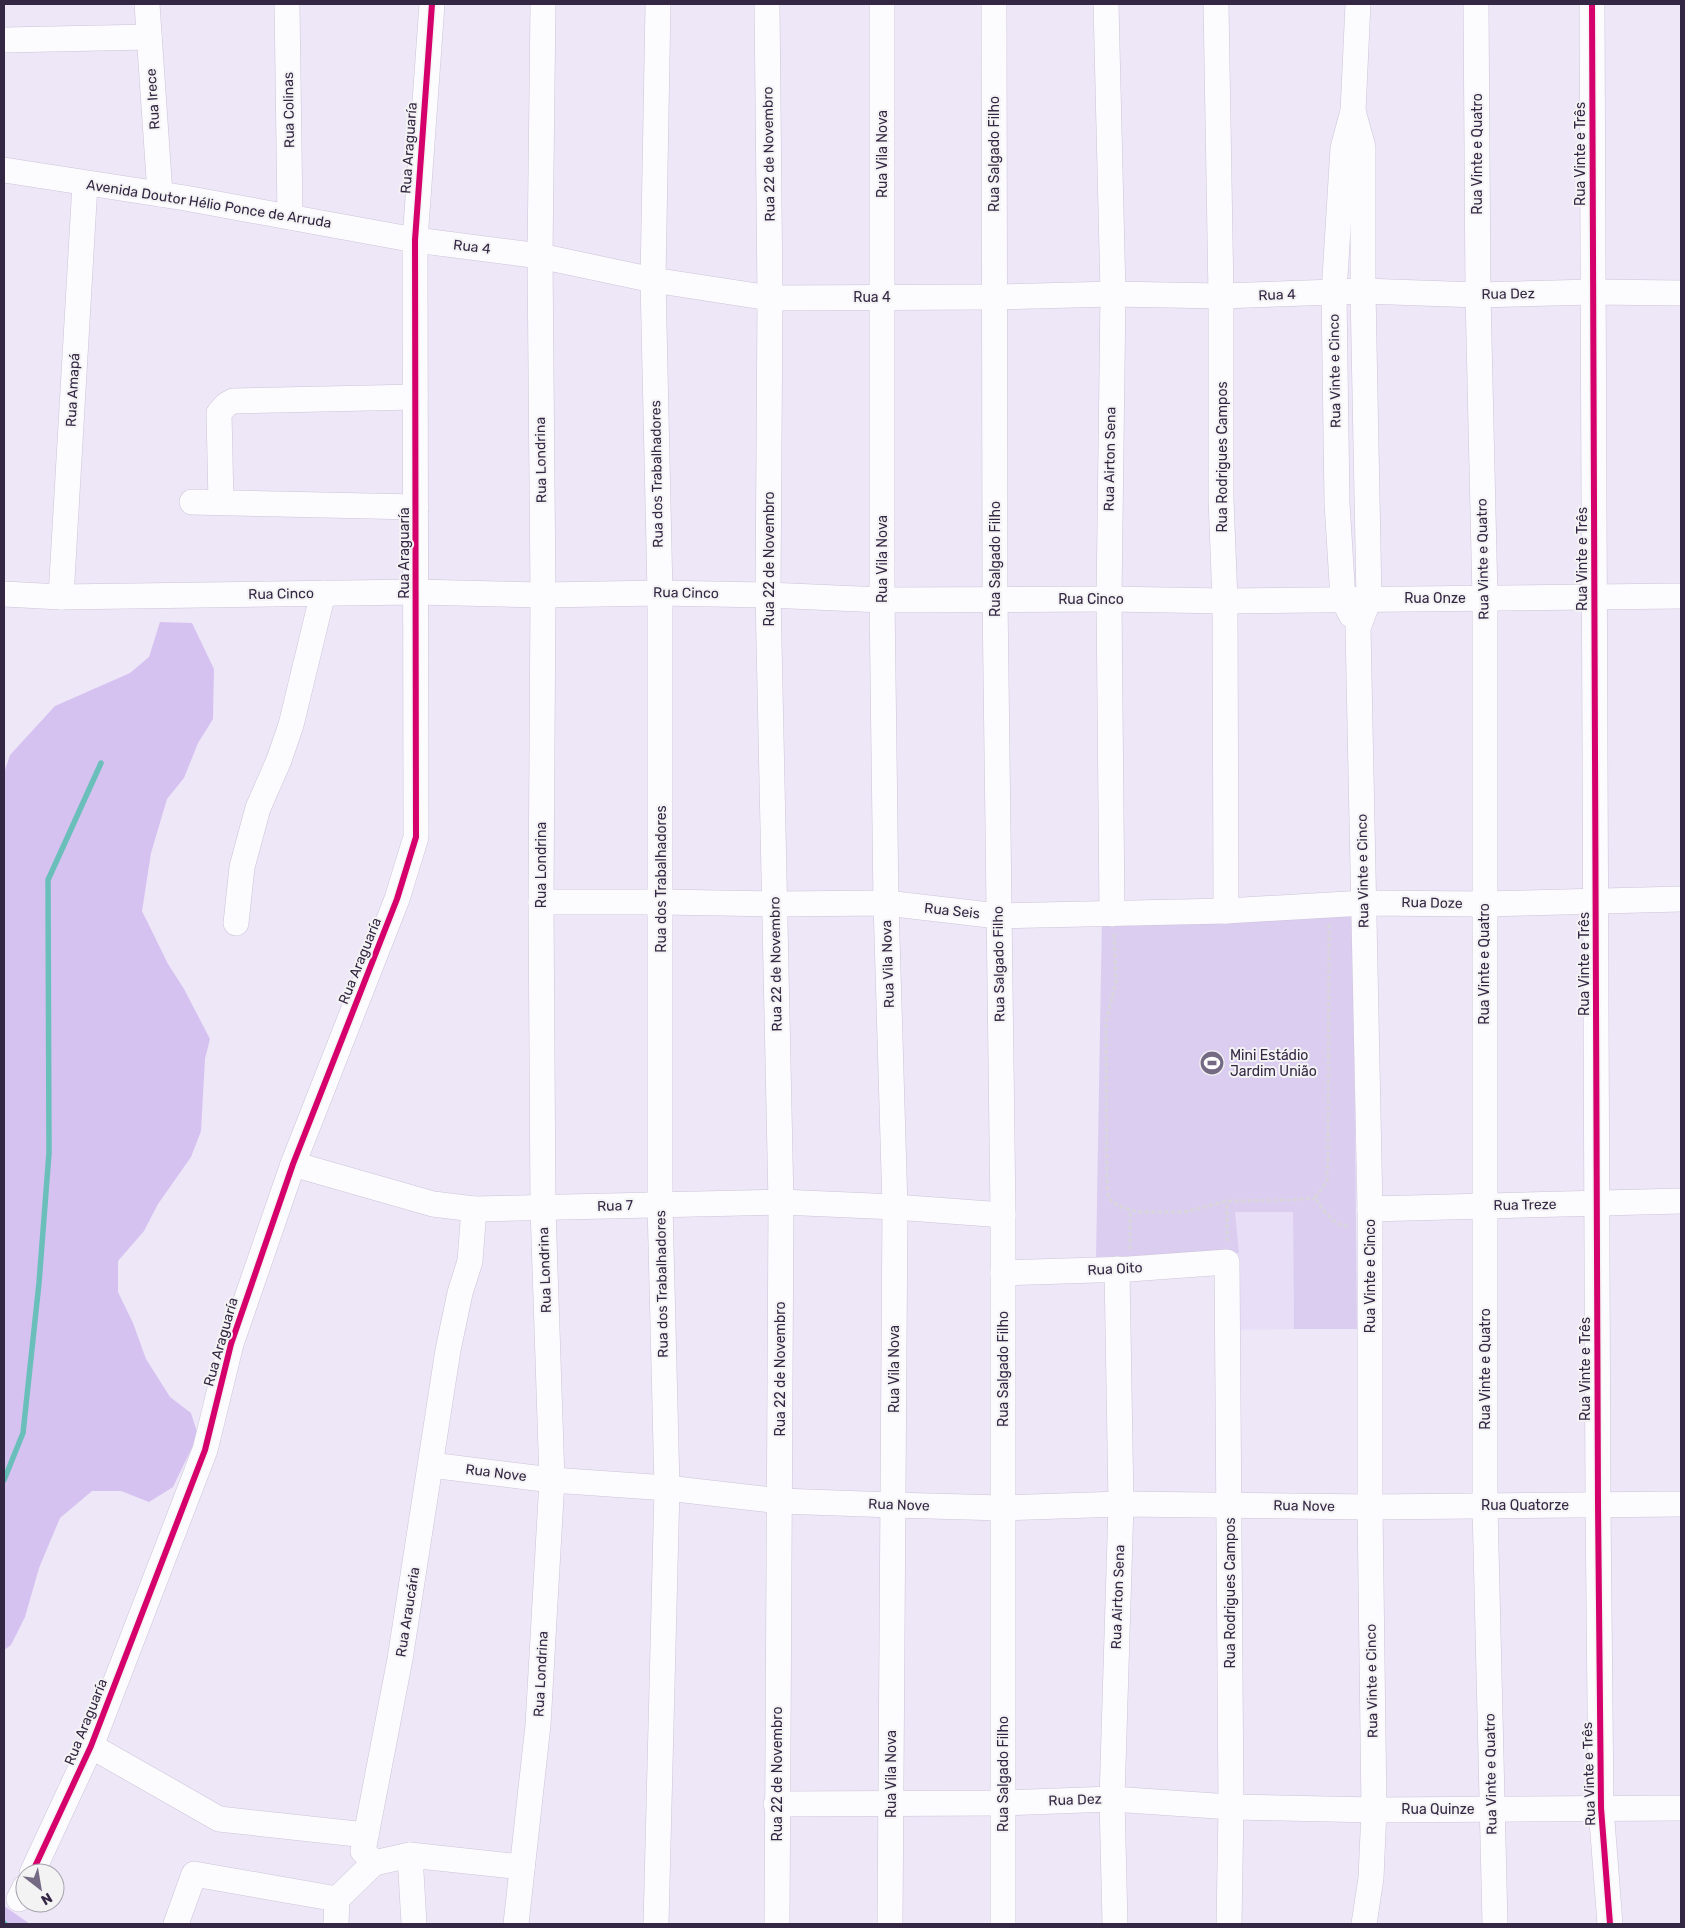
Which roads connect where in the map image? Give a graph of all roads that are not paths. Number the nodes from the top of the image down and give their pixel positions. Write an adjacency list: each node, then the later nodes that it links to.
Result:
1 (147, 4): 14 (street, Rua Irece)
2 (287, 4): 20 (street, Rua Colinas)
3 (432, 4): 21 (street, Rua Araguaría)
4 (542, 4): 22 (street, Rua Londrina)
5 (658, 4): 23 (street, Rua dos Trabalhadores)
6 (767, 4): 33 (street, Rua 22 de Novembro)
7 (882, 4): 31 (street, Rua Vila Nova)
8 (994, 4): 32 (street, Rua Salgado Filho)
9 (1106, 4): 28 (street, Rua Airton Sena)
10 (1216, 4): 30 (street, Rua Rodrigues Campos)
11 (1358, 4): 16 (street, Rua Vinte e Cinco)
12 (1476, 4): 29 (street, Rua Vinte e Quatro)
13 (1592, 4): 25 (street, Rua Vinte e Três)
14 (149, 37): 15 (street); 19 (street, Rua Irece)
15 (4, 40)
16 (1353, 112): 24 (street, Rua Vinte e Cinco); 26 (street, Rua Vinte e Cinco)
17 (4, 170): 18 (street, Avenida Doutor Hélio Ponce de Arruda)
18 (85, 184): 19 (street, Avenida Doutor Hélio Ponce de Arruda); 45 (street, Rua Amapá)
19 (160, 194): 20 (street, Avenida Doutor Hélio Ponce de Arruda)
20 (290, 217): 21 (street, Avenida Doutor Hélio Ponce de Arruda)
21 (414, 240): 22 (street, Rua 4); 34 (street, Rua Araguaría)
22 (540, 256): 23 (street, Rua 4); 42 (street, Rua Londrina)
23 (652, 280): 33 (street, Rua 4); 39 (street, Rua dos Trabalhadores)
24 (1363, 291): 26 (street, Rua Dez); 29 (street, Rua Dez); 51 (street, Rua Vinte e Cinco)
25 (1593, 292): 27 (street, Rua Dez); 29 (street, Rua Dez); 46 (street, Rua Vinte e Três)
26 (1334, 293): 30 (street, Rua 4); 50 (street, Rua Vinte e Cinco)
27 (1681, 293)
28 (1112, 294): 30 (street, Rua 4); 32 (street, Rua 4); 49 (street, Rua Airton Sena)
29 (1478, 295): 47 (street, Rua Vinte e Quatro)
30 (1221, 296): 53 (street, Rua Rodrigues Campos)
31 (882, 297): 32 (street, Rua 4); 33 (street, Rua 4); 52 (street, Rua Vila Nova)
32 (994, 297): 48 (street, Rua Salgado Filho)
33 (770, 298): 43 (street, Rua 22 de Novembro)
34 (415, 397): 36 (street); 37 (street, Rua Araguaría)
35 (192, 502): 36 (street)
36 (221, 502): 37 (street)
37 (416, 507): 38 (street, Rua Araguaría)
38 (416, 592): 40 (street, Rua Cinco); 42 (street, Rua Cinco); 67 (street, Rua Araguaría)
39 (660, 592): 42 (street, Rua Cinco); 43 (street, Rua Cinco); 58 (street, Rua dos Trabalhadores)
40 (323, 593): 45 (street, Rua Cinco); 66 (street)
41 (4, 594): 45 (street, Rua Cinco)
42 (543, 595): 57 (street, Rua Londrina)
43 (768, 595): 52 (street, Rua Cinco); 61 (street, Rua 22 de Novembro)
44 (1681, 596): 46 (street, Rua Onze)
45 (61, 597)
46 (1594, 597): 47 (street, Rua Onze); 56 (street, Rua Vinte e Três)
47 (1484, 598): 51 (street, Rua Onze); 62 (street, Rua Vinte e Quatro)
48 (995, 599): 49 (street, Rua Cinco); 52 (street, Rua Cinco); 65 (street, Rua Salgado Filho)
49 (1109, 599): 53 (street, Rua Cinco); 64 (street, Rua Airton Sena)
50 (1343, 599): 51 (street, Rua Cinco); 53 (street, Rua Cinco); 54 (street, Rua Vinte e Cinco)
51 (1369, 599): 54 (street, Rua Vinte e Cinco)
52 (882, 600): 60 (street, Rua Vila Nova)
53 (1225, 601): 63 (street, Rua Rodrigues Campos)
54 (1358, 628): 59 (street, Rua Vinte e Cinco)
55 (1681, 899): 56 (street, Rua Doze)
56 (1596, 901): 62 (street, Rua Doze); 70 (street, Rua Vinte e Três)
57 (541, 902): 58 (street, Rua Seis); 74 (street, Rua Londrina)
58 (661, 902): 61 (street, Rua Seis); 71 (street, Rua dos Trabalhadores)
59 (1364, 902): 62 (street, Rua Doze); 63 (street, Rua Seis); 77 (street, Rua Vinte e Cinco)
60 (886, 903): 61 (street, Rua Seis); 65 (street, Rua Seis); 73 (street, Rua Vila Nova)
61 (775, 904): 69 (street, Rua 22 de Novembro)
62 (1484, 904): 72 (street, Rua Vinte e Quatro)
63 (1226, 911): 64 (street, Rua Seis)
64 (1112, 914): 65 (street, Rua Seis)
65 (998, 916): 76 (street, Rua Salgado Filho)
66 (236, 923)
67 (293, 1164): 75 (street, Rua 7); 93 (street, Rua Araguaría)
68 (1681, 1201): 70 (street, Rua Treze)
69 (781, 1202): 71 (street, Rua 7); 73 (street, Rua 7); 84 (street, Rua 22 de Novembro)
70 (1598, 1203): 72 (street, Rua Treze); 89 (street, Rua Vinte e Três)
71 (660, 1204): 74 (street, Rua 7); 83 (street, Rua dos Trabalhadores)
72 (1484, 1206): 77 (street, Rua Treze); 90 (street, Rua Vinte e Quatro)
73 (894, 1207): 76 (street, Rua 7); 88 (street, Rua Vila Nova)
74 (543, 1208): 75 (street, Rua 7); 82 (street, Rua Londrina)
75 (474, 1209): 81 (street, Rua Araucária)
76 (1003, 1215): 80 (street, Rua Salgado Filho)
77 (1370, 1218): 91 (street, Rua Vinte e Cinco)
78 (1227, 1262): 79 (street, Rua Oito); 86 (street, Rua Rodrigues Campos)
79 (1123, 1269): 80 (street, Rua Oito); 85 (street, Rua Airton Sena)
80 (1003, 1273): 92 (street, Rua Salgado Filho)
81 (431, 1465): 82 (street, Rua Nove); 103 (street, Rua Araucária)
82 (552, 1480): 83 (street, Rua Nove); 107 (street, Rua Londrina)
83 (667, 1488): 84 (street, Rua Nove); 113 (street, Rua dos Trabalhadores)
84 (780, 1501): 88 (street, Rua Nove); 96 (street, Rua 22 de Novembro)
85 (1122, 1504): 86 (street, Rua Nove); 92 (street, Rua Nove); 94 (street, Rua Airton Sena)
86 (1229, 1504): 91 (street, Rua Nove); 98 (street, Rua Rodrigues Campos)
87 (1681, 1504): 89 (street, Rua Quatorze)
88 (893, 1505): 92 (street, Rua Nove); 97 (street, Rua Vila Nova)
89 (1598, 1505): 90 (street, Rua Quatorze); 99 (street, Rua Vinte e Três)
90 (1485, 1506): 91 (street, Rua Quatorze); 101 (street, Rua Vinte e Quatro)
91 (1370, 1507): 102 (street, Rua Vinte e Cinco)
92 (1003, 1508): 95 (street, Rua Salgado Filho)
93 (91, 1746): 103 (street); 105 (street, Rua Araguaría)
94 (1112, 1799): 95 (street, Rua Dez); 98 (street, Rua Dez); 117 (street, Rua Airton Sena)
95 (1002, 1803): 97 (street, Rua Dez); 116 (street, Rua Salgado Filho)
96 (776, 1804): 97 (street, Rua Dez); 114 (street, Rua 22 de Novembro)
97 (891, 1805): 115 (street, Rua Vila Nova)
98 (1231, 1807): 102 (street, Rua Dez); 118 (street, Rua Rodrigues Campos)
99 (1601, 1808): 100 (street, Rua Quinze); 101 (street, Rua Quinze); 121 (street, Rua Vinte e Três)
100 (1681, 1808)
101 (1491, 1809): 102 (street, Rua Quinze); 120 (street, Rua Vinte e Quatro)
102 (1374, 1810): 119 (street, Rua Vinte e Cinco)
103 (366, 1835): 106 (street, Rua Araucária)
104 (410, 1856): 106 (street); 107 (street); 111 (street)
105 (37, 1863)
106 (374, 1863): 108 (street)
107 (522, 1867): 112 (street, Rua Londrina)
108 (337, 1899): 109 (street); 110 (street)
109 (176, 1924)
110 (336, 1924)
111 (414, 1924)
112 (516, 1924)
113 (656, 1924)
114 (777, 1924)
115 (890, 1924)
116 (1003, 1924)
117 (1114, 1924)
118 (1229, 1924)
119 (1364, 1924)
120 (1495, 1924)
121 (1610, 1924)

